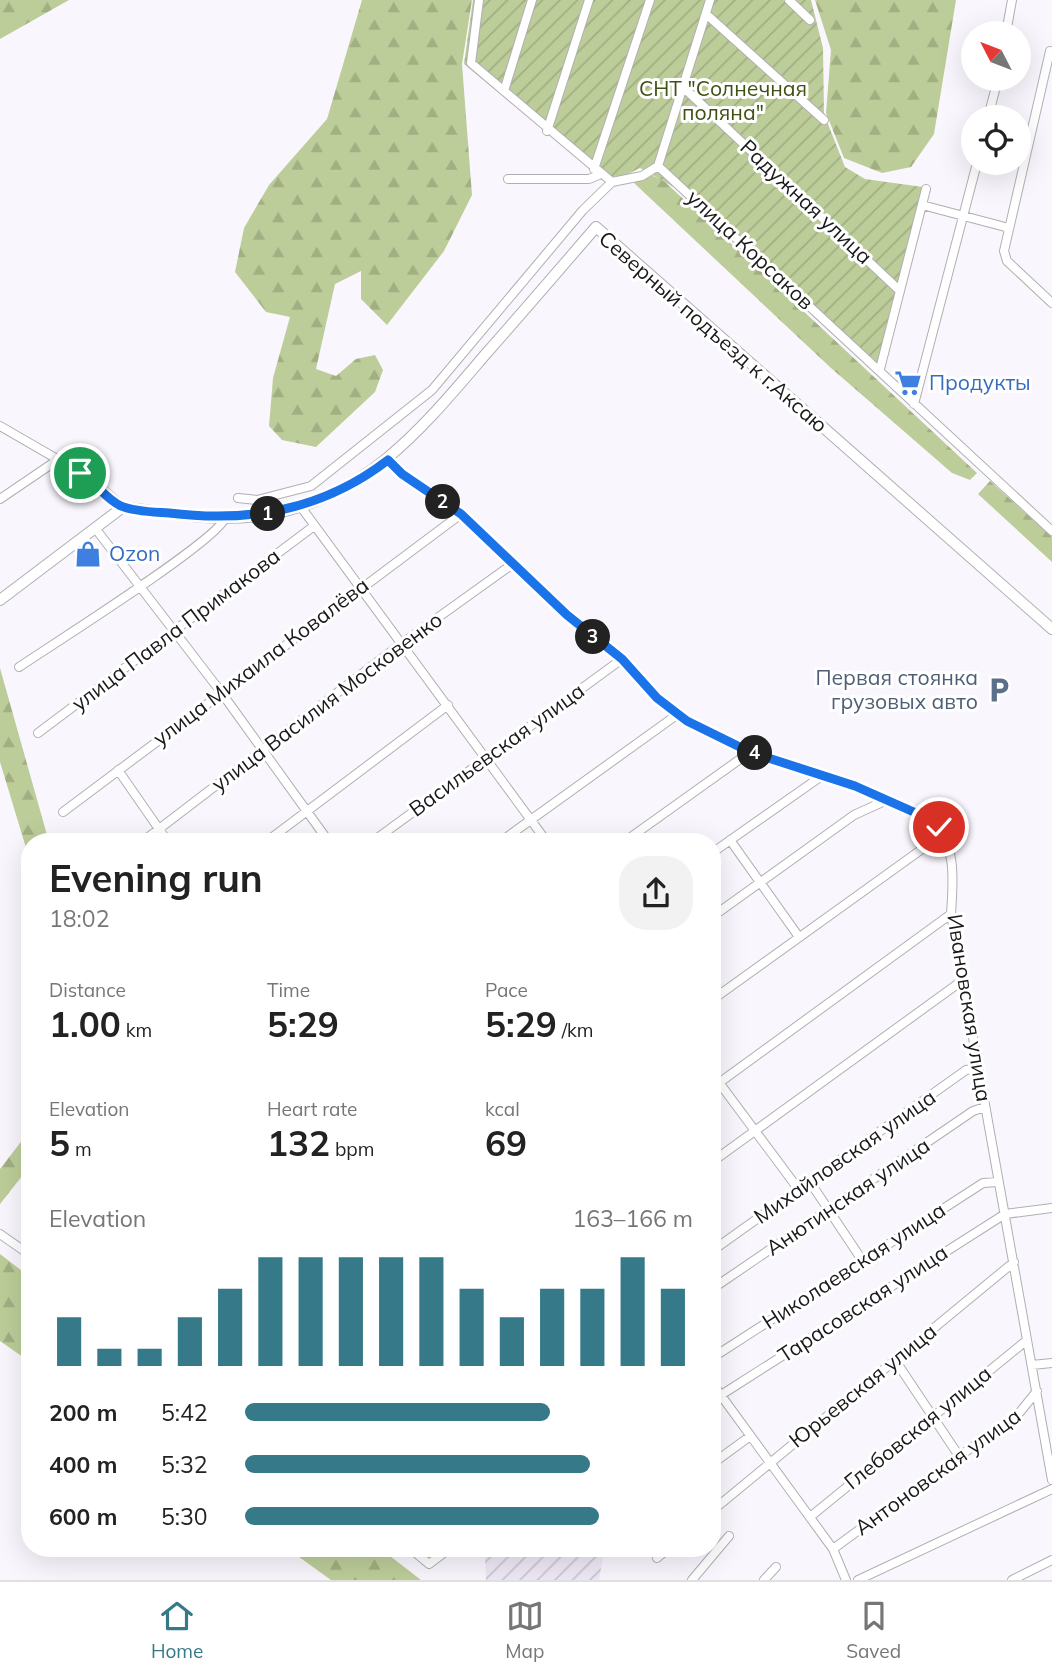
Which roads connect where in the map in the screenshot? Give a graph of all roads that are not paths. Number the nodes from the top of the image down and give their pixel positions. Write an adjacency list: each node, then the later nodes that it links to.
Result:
1 (479, 0): 13 (street)
2 (532, 0): 13 (street)
3 (589, 0): 15 (street)
4 (650, 0): 17 (street)
5 (710, 0): 8 (street)
6 (789, 0): 9 (street)
7 (1012, 0): 10 (street)
8 (706, 14): 12 (street); 14 (street)
9 (810, 20)
10 (1008, 21)
11 (1049, 51): 24 (street)
12 (683, 87): 16 (street); 25 (street, Радужная улица)
13 (503, 91): 15 (street)
14 (824, 120)
15 (547, 131): 17 (street)
16 (658, 166): 20 (street); 27 (street, улица Корсаков)
17 (598, 171): 19 (street); 20 (street)
18 (974, 175): 23 (street)
19 (508, 179)
20 (611, 182): 32 (street)
21 (926, 189): 22 (street)
22 (922, 205): 23 (street); 25 (street)
23 (964, 217): 24 (street); 28 (street)
24 (1009, 228): 26 (street)
25 (899, 290): 27 (street)
26 (1052, 303)
27 (880, 369): 28 (street, улица Корсаков)
28 (914, 404): 40 (street, улица Корсаков)
29 (0, 426): 31 (street)
30 (388, 460): 35 (street, Северный подъезд к г.Аксаю); 36 (street); 45 (street, Северный подъезд к г.Аксаю)
31 (56, 461): 33 (street); 34 (street)
32 (238, 498)
33 (0, 499)
34 (123, 507): 37 (street, Северный подъезд к г.Аксаю); 39 (street)
35 (301, 507): 37 (street, Северный подъезд к г.Аксаю); 38 (street)
36 (461, 514): 41 (street); 43 (street, улица Михаила Ковалёва)
37 (225, 517): 42 (street)
38 (314, 526): 43 (street); 46 (street, улица Павла Примакова)
39 (95, 528): 42 (street); 44 (street)
40 (1052, 531)
41 (514, 563): 47 (street, улица Василия Московенко); 48 (street)
42 (140, 586): 46 (street); 49 (street)
43 (360, 587): 47 (street); 50 (street, улица Михаила Ковалёва)
44 (0, 600)
45 (1052, 629)
46 (174, 631): 50 (street); 53 (street, улица Павла Примакова)
47 (401, 644): 51 (street); 54 (street, улица Василия Московенко)
48 (622, 659): 52 (street); 56 (street, Васильевская улица)
49 (19, 667)
50 (221, 692): 54 (street); 57 (street, улица Михаила Ковалёва)
51 (448, 705): 56 (street); 60 (street)
52 (678, 714): 55 (street); 62 (street)
53 (38, 733)
54 (263, 752): 60 (street); 63 (street, улица Василия Московенко)
55 (750, 752): 58 (street); 71 (street)
56 (486, 758): 62 (street); 68 (street, Васильевская улица)
57 (118, 770): 61 (street, улица Михаила Ковалёва); 63 (street)
58 (823, 775): 59 (street); 73 (street)
59 (887, 800): 72 (street); 75 (street)
60 (307, 811): 66 (street); 67 (street)
61 (64, 812)
62 (531, 819): 69 (street); 70 (street)
63 (159, 829): 64 (street, улица Василия Московенко); 65 (street)
64 (154, 833)
65 (162, 833)
66 (277, 833)
67 (323, 833)
68 (384, 833)
69 (512, 833)
70 (541, 833)
71 (637, 833)
72 (943, 834): 77 (street, Ивановская улица); 78 (street)
73 (730, 840): 74 (street); 75 (street)
74 (721, 846)
75 (761, 882): 76 (street); 78 (street)
76 (721, 911)
77 (951, 914): 79 (street, Ивановская улица); 82 (street)
78 (799, 937): 80 (street)
79 (963, 980): 81 (street, Ивановская улица); 85 (street)
80 (721, 993)
81 (979, 1068): 84 (street, Ивановская улица); 87 (street, Михайловская улица)
82 (721, 1081)
83 (721, 1091): 85 (street)
84 (985, 1107): 88 (street, Ивановская улица); 91 (street, Анютинская улица)
85 (754, 1131): 86 (street); 89 (street)
86 (721, 1155)
87 (810, 1182): 89 (street, Михайловская улица); 91 (street)
88 (998, 1182): 92 (street, Ивановская улица); 96 (street, Николаевская улица)
89 (799, 1190): 94 (street, Михайловская улица)
90 (1052, 1208): 92 (street)
91 (829, 1211): 96 (street); 98 (street, Анютинская улица)
92 (1005, 1214): 97 (street, Ивановская улица); 105 (street, Тарасовская улица)
93 (0, 1234): 95 (street)
94 (721, 1245)
95 (21, 1249)
96 (862, 1260): 100 (street, Николаевская улица)
97 (1014, 1262): 99 (street, Ивановская улица); 101 (street, Юрьевская улица)
98 (721, 1283)
99 (1027, 1340): 103 (street, Ивановская улица); 106 (street, Глебовская улица)
100 (721, 1352)
101 (895, 1360): 106 (street); 110 (street, Юрьевская улица)
102 (1052, 1363): 103 (street)
103 (1032, 1364): 104 (street, Ивановская улица)
104 (1037, 1390): 108 (street, Антоновская улица); 111 (street, Ивановская улица)
105 (721, 1395): 107 (street)
106 (933, 1416): 108 (street); 114 (street, Глебовская улица)
107 (749, 1437): 109 (street); 110 (street)
108 (959, 1456): 117 (street, Антоновская улица)
109 (721, 1457)
110 (769, 1463): 113 (street, Юрьевская улица); 114 (street)
111 (1052, 1480)
112 (1052, 1489): 126 (street)
113 (721, 1503)
114 (810, 1517): 117 (street)
115 (729, 1536): 116 (street)
116 (721, 1546)
117 (833, 1549): 125 (street)
118 (421, 1557): 119 (street)
119 (438, 1557)
120 (711, 1557): 123 (street)
121 (1052, 1560): 127 (street)
122 (776, 1567): 124 (street)
123 (692, 1580)
124 (764, 1580)
125 (846, 1580)
126 (858, 1580)
127 (1012, 1580)

